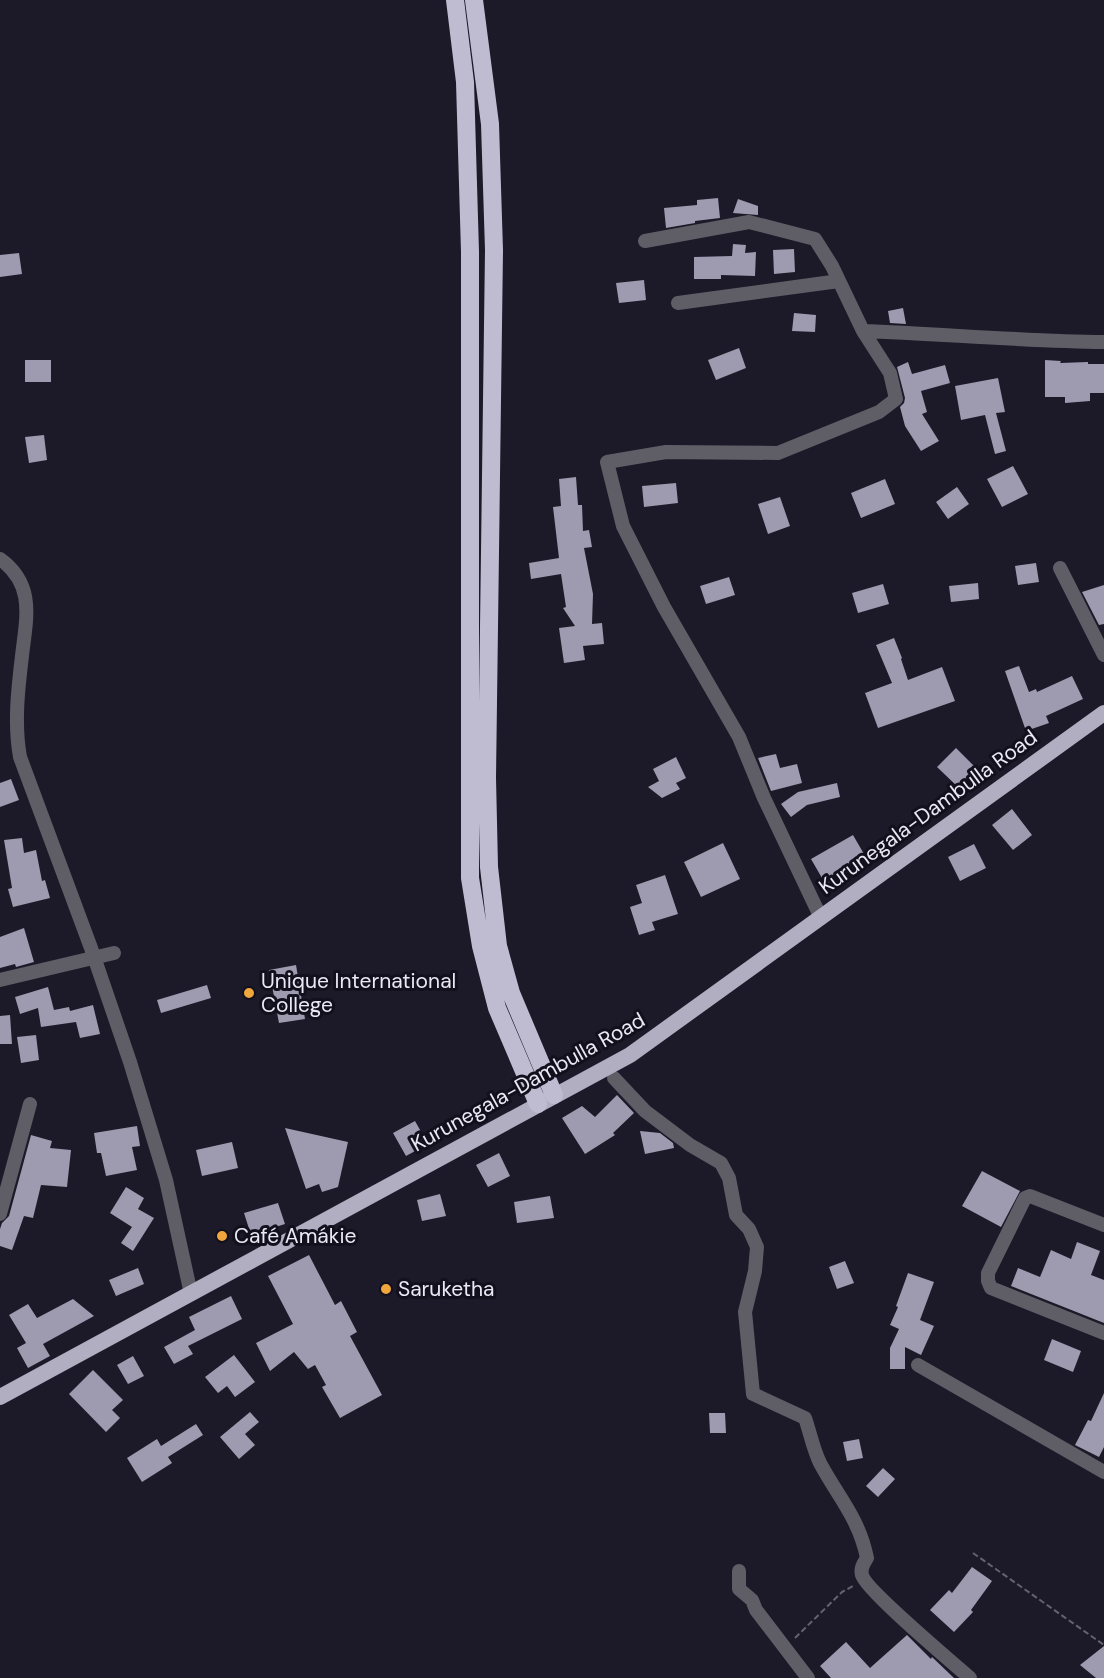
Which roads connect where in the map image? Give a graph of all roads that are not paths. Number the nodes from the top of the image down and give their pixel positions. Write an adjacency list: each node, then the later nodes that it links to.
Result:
1 (455, 0): 17 (highway)
2 (474, 0): 17 (highway)
3 (645, 241): 4 (street)
4 (839, 280): 5 (street); 6 (street)
5 (678, 303)
6 (863, 331): 7 (street); 12 (street)
7 (1104, 342)
8 (0, 559): 14 (street)
9 (1060, 568): 10 (street)
10 (1104, 655)
11 (1104, 713): 12 (highway, Kurunegala-Dambulla Road)
12 (821, 918): 17 (highway, Kurunegala-Dambulla Road)
13 (114, 953): 14 (street)
14 (94, 958): 15 (street); 21 (street)
15 (0, 980)
16 (614, 1078): 28 (street)
17 (546, 1100): 21 (highway, Kurunegala-Dambulla Road)
18 (30, 1104): 19 (street)
19 (0, 1214)
20 (1104, 1225): 22 (street)
21 (191, 1294): 24 (highway, Kurunegala-Dambulla Road)
22 (1104, 1334)
23 (918, 1365): 25 (street)
24 (0, 1397)
25 (1104, 1472)
26 (739, 1571): 27 (street)
27 (808, 1678)
28 (970, 1678)

